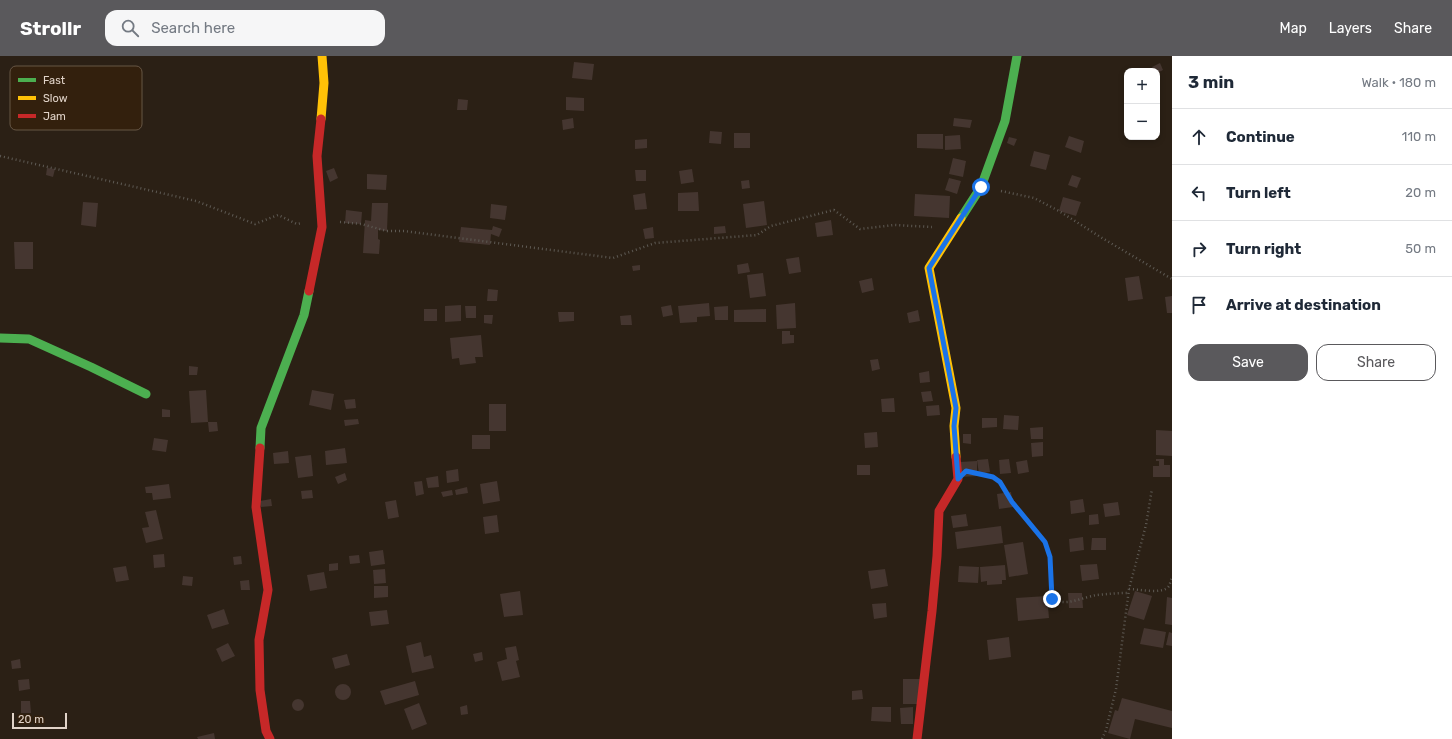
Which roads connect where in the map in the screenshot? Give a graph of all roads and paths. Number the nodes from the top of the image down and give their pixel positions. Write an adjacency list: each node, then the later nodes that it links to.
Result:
1 (322, 56): 5 (street)
2 (1018, 56): 4 (street)
3 (0, 156): 5 (path)
4 (981, 187): 6 (street); 7 (path)
5 (321, 218): 6 (path); 15 (street)
6 (954, 229): 10 (street)
7 (1172, 279)
8 (0, 338): 9 (street)
9 (146, 394)
10 (958, 479): 14 (path); 16 (street)
11 (1152, 489): 13 (path)
12 (1172, 577): 13 (path)
13 (1129, 589): 14 (path)
14 (1128, 593): 17 (path)
15 (270, 739)
16 (917, 739)
17 (1102, 739)

